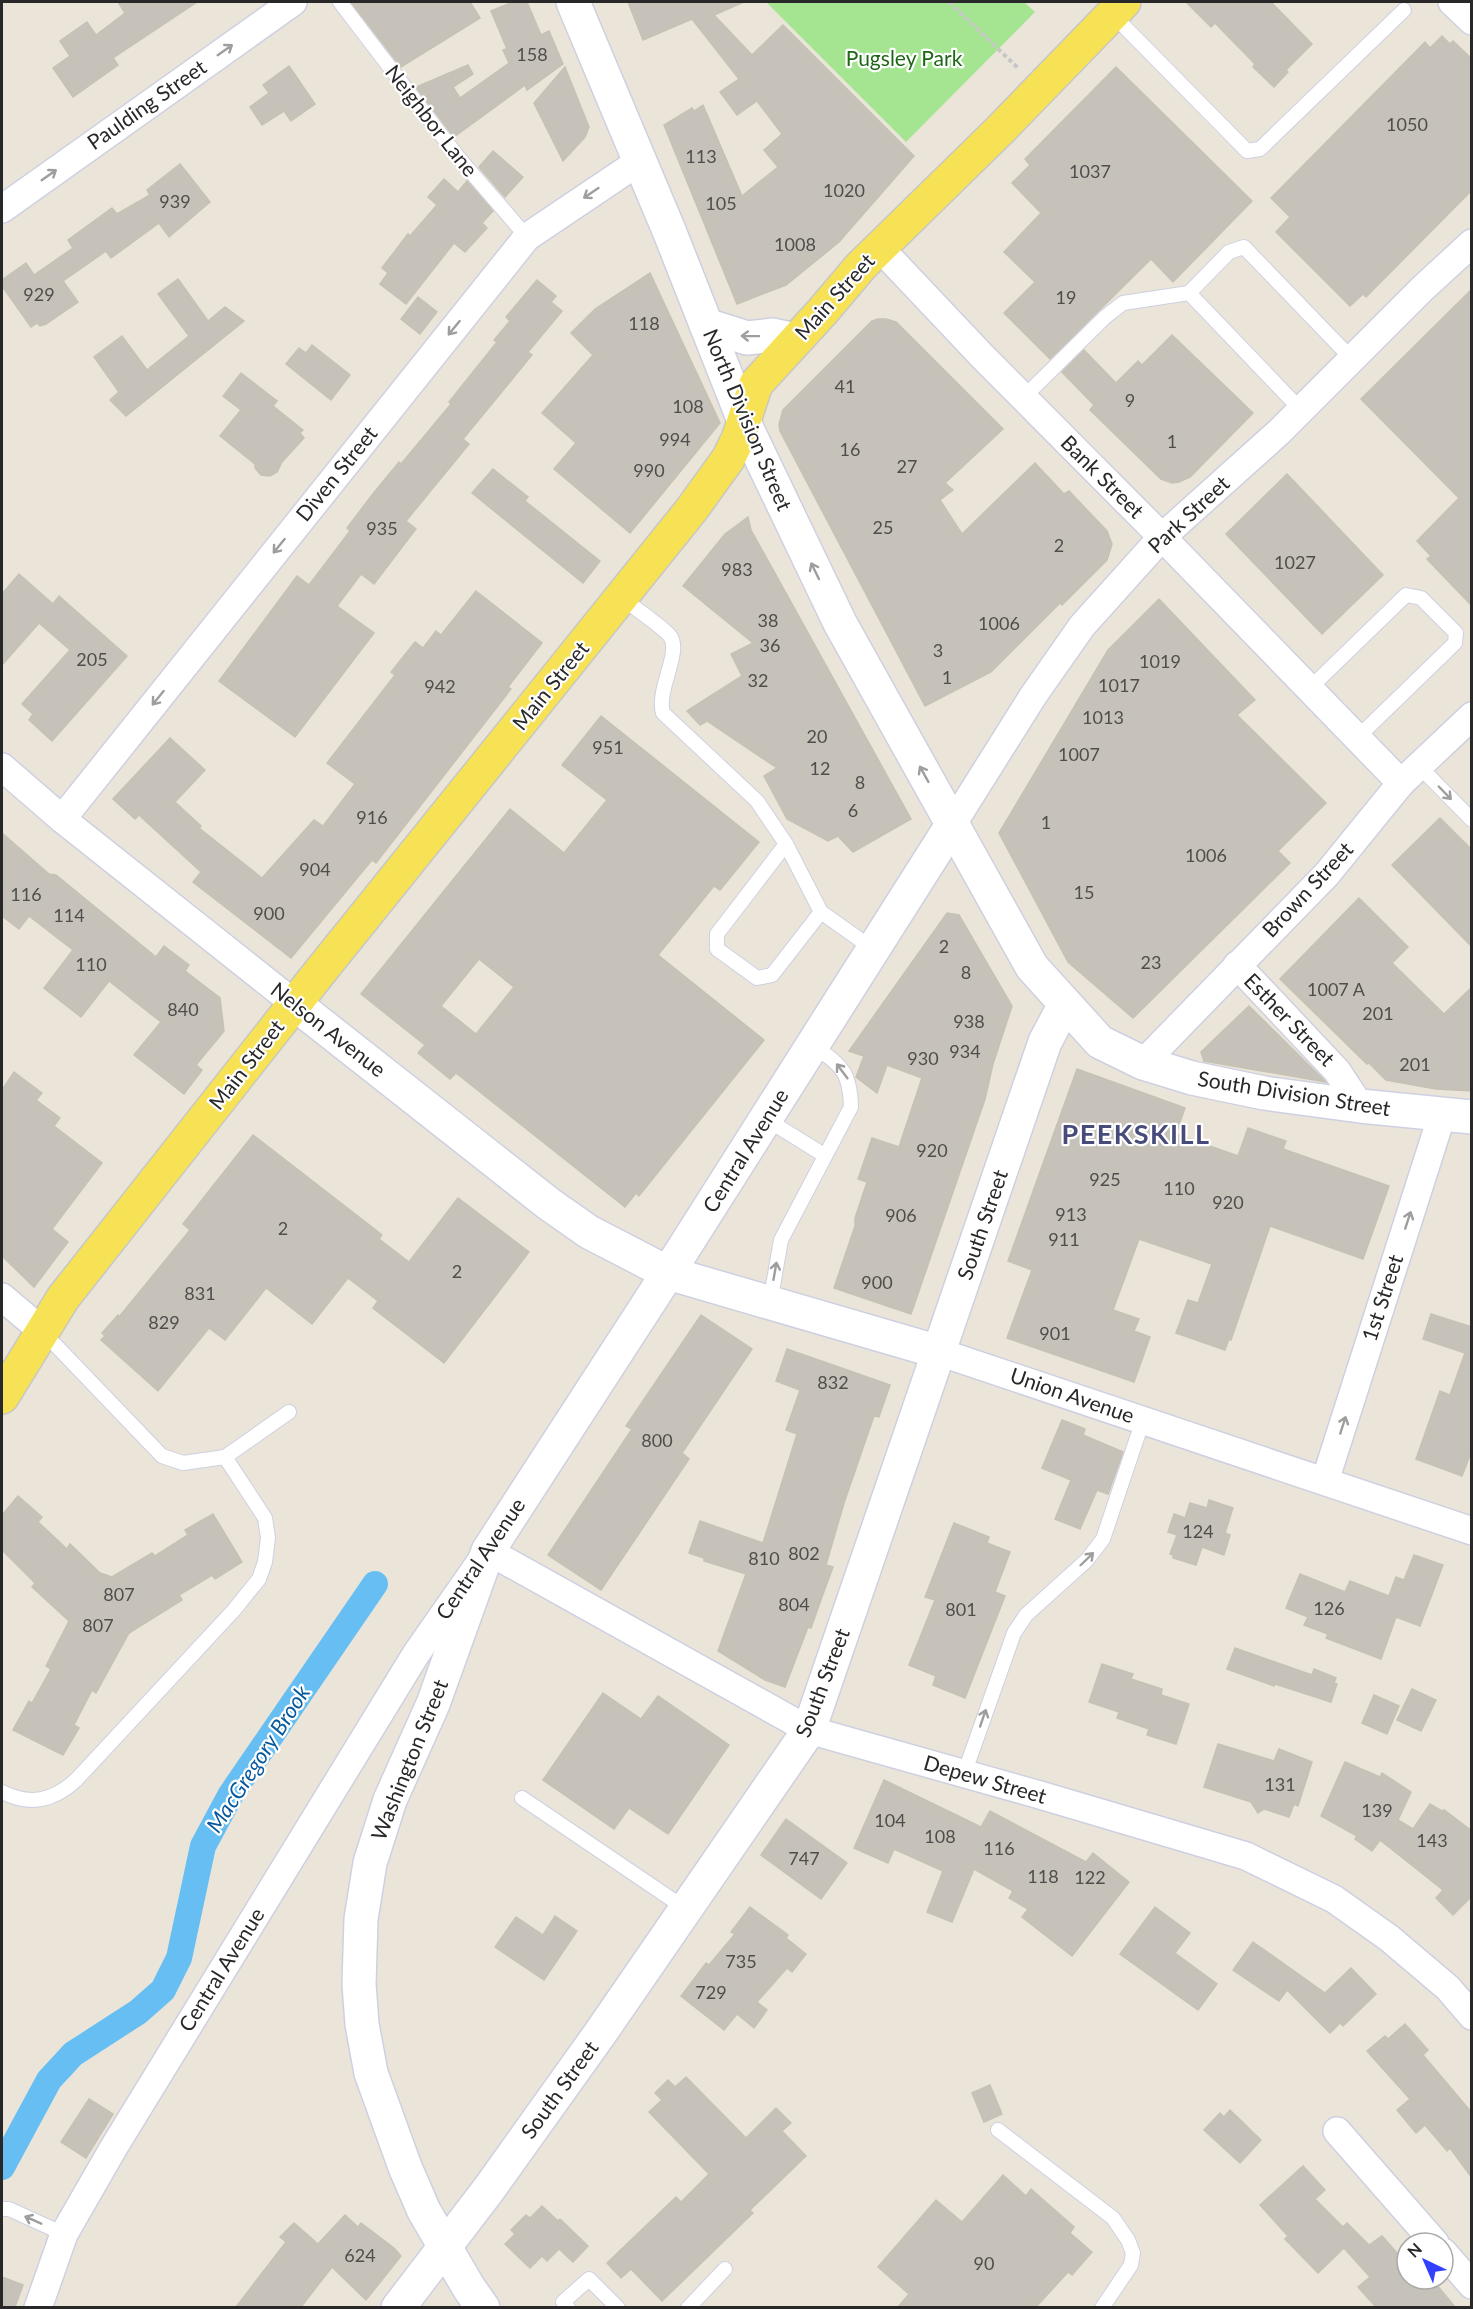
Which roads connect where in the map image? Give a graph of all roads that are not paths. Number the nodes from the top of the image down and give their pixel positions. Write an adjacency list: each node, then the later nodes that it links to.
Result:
1 (293, 2): 9 (street, Paulding Street, one-way to 1)
2 (340, 2): 10 (lane, Neighbor Lane)
3 (573, 2): 8 (street, North Division Street)
4 (1452, 2): 7 (street)
5 (1118, 8): 6 (lane); 12 (main road, Main Street)
6 (1404, 10)
7 (1472, 21)
8 (640, 161): 10 (street, Diven Street, one-way to 10); 14 (street, North Division Street)
9 (2, 209)
10 (526, 237): 27 (street, Diven Street, one-way to 27)
11 (1472, 243): 16 (street, Park Street)
12 (879, 247): 15 (main road, Main Street); 17 (street, Bank Street)
13 (1188, 293): 16 (lane); 17 (lane); 18 (lane)
14 (706, 325): 15 (street, one-way to 14); 19 (street, North Division Street)
15 (796, 340): 19 (main road, Main Street)
16 (1352, 359): 18 (street, Park Street)
17 (1023, 398): 20 (street, Bank Street)
18 (1301, 410): 20 (street, Park Street)
19 (743, 420): 21 (main road, Main Street); 29 (street, North Division Street, one-way to 19)
20 (1162, 537): 22 (street, Bank Street); 29 (street, Park Street)
21 (622, 598): 30 (lane); 34 (main road, Main Street)
22 (1309, 689): 24 (street, Bank Street); 24 (lane)
23 (1472, 716): 26 (street, Brown Street)
24 (1357, 738): 26 (street, Bank Street)
25 (4, 774): 27 (street, Nelson Avenue)
26 (1410, 775): 28 (lane, one-way to 28); 33 (street, Brown Street)
27 (62, 819): 34 (street, Nelson Avenue)
28 (1472, 820)
29 (952, 825): 32 (street, Central Avenue); 35 (street, South Division Street)
30 (786, 844): 31 (lane); 31 (lane)
31 (821, 912): 32 (lane)
32 (873, 949): 36 (street, Central Avenue)
33 (1237, 965): 37 (street, Brown Street); 38 (street, Esther Street)
34 (296, 1004): 42 (street, Nelson Avenue); 45 (main road, Main Street)
35 (1065, 1004): 37 (street, South Division Street); 46 (street, South Street)
36 (813, 1045): 40 (street, Central Avenue); 41 (lane, one-way to 36)
37 (1143, 1063): 38 (street, South Division Street)
38 (1360, 1106): 39 (street, South Division Street)
39 (1457, 1116): 51 (street, 1st Street, one-way to 39)
40 (766, 1119): 41 (lane); 42 (street, Central Avenue)
41 (824, 1155): 44 (lane, one-way to 41)
42 (668, 1274): 44 (street, Union Avenue); 53 (street, Central Avenue)
43 (2, 1297): 45 (street)
44 (770, 1303): 46 (street, Union Avenue)
45 (41, 1330): 47 (main road, Main Street); 50 (lane)
46 (939, 1352): 49 (street, Union Avenue); 54 (street, South Street)
47 (2, 1397)
48 (289, 1412): 50 (lane)
49 (1143, 1420): 51 (street, Union Avenue); 55 (lane, one-way to 49)
50 (225, 1457): 56 (lane)
51 (1325, 1481): 52 (street, Union Avenue)
52 (1472, 1531)
53 (488, 1551): 54 (street, Depew Street); 64 (street, Central Avenue); 65 (street, Washington Street)
54 (809, 1730): 55 (street, Depew Street); 58 (street, South Street)
55 (964, 1774): 59 (street, Depew Street)
56 (2, 1792)
57 (522, 1798): 58 (lane)
58 (686, 1909): 65 (street, South Street)
59 (1472, 2016)
60 (998, 2130): 75 (lane)
61 (1337, 2131): 63 (street)
62 (2, 2209): 64 (lane, one-way to 62)
63 (1424, 2231)
64 (64, 2234): 69 (street, Central Avenue)
65 (445, 2246): 70 (street, South Street); 71 (street, Washington Street)
66 (1455, 2266): 68 (street)
67 (725, 2269): 74 (lane)
68 (1472, 2285)
69 (38, 2307)
70 (398, 2307)
71 (483, 2307)
72 (568, 2307): 73 (lane)
73 (618, 2307)
74 (688, 2307)
75 (1102, 2307)

